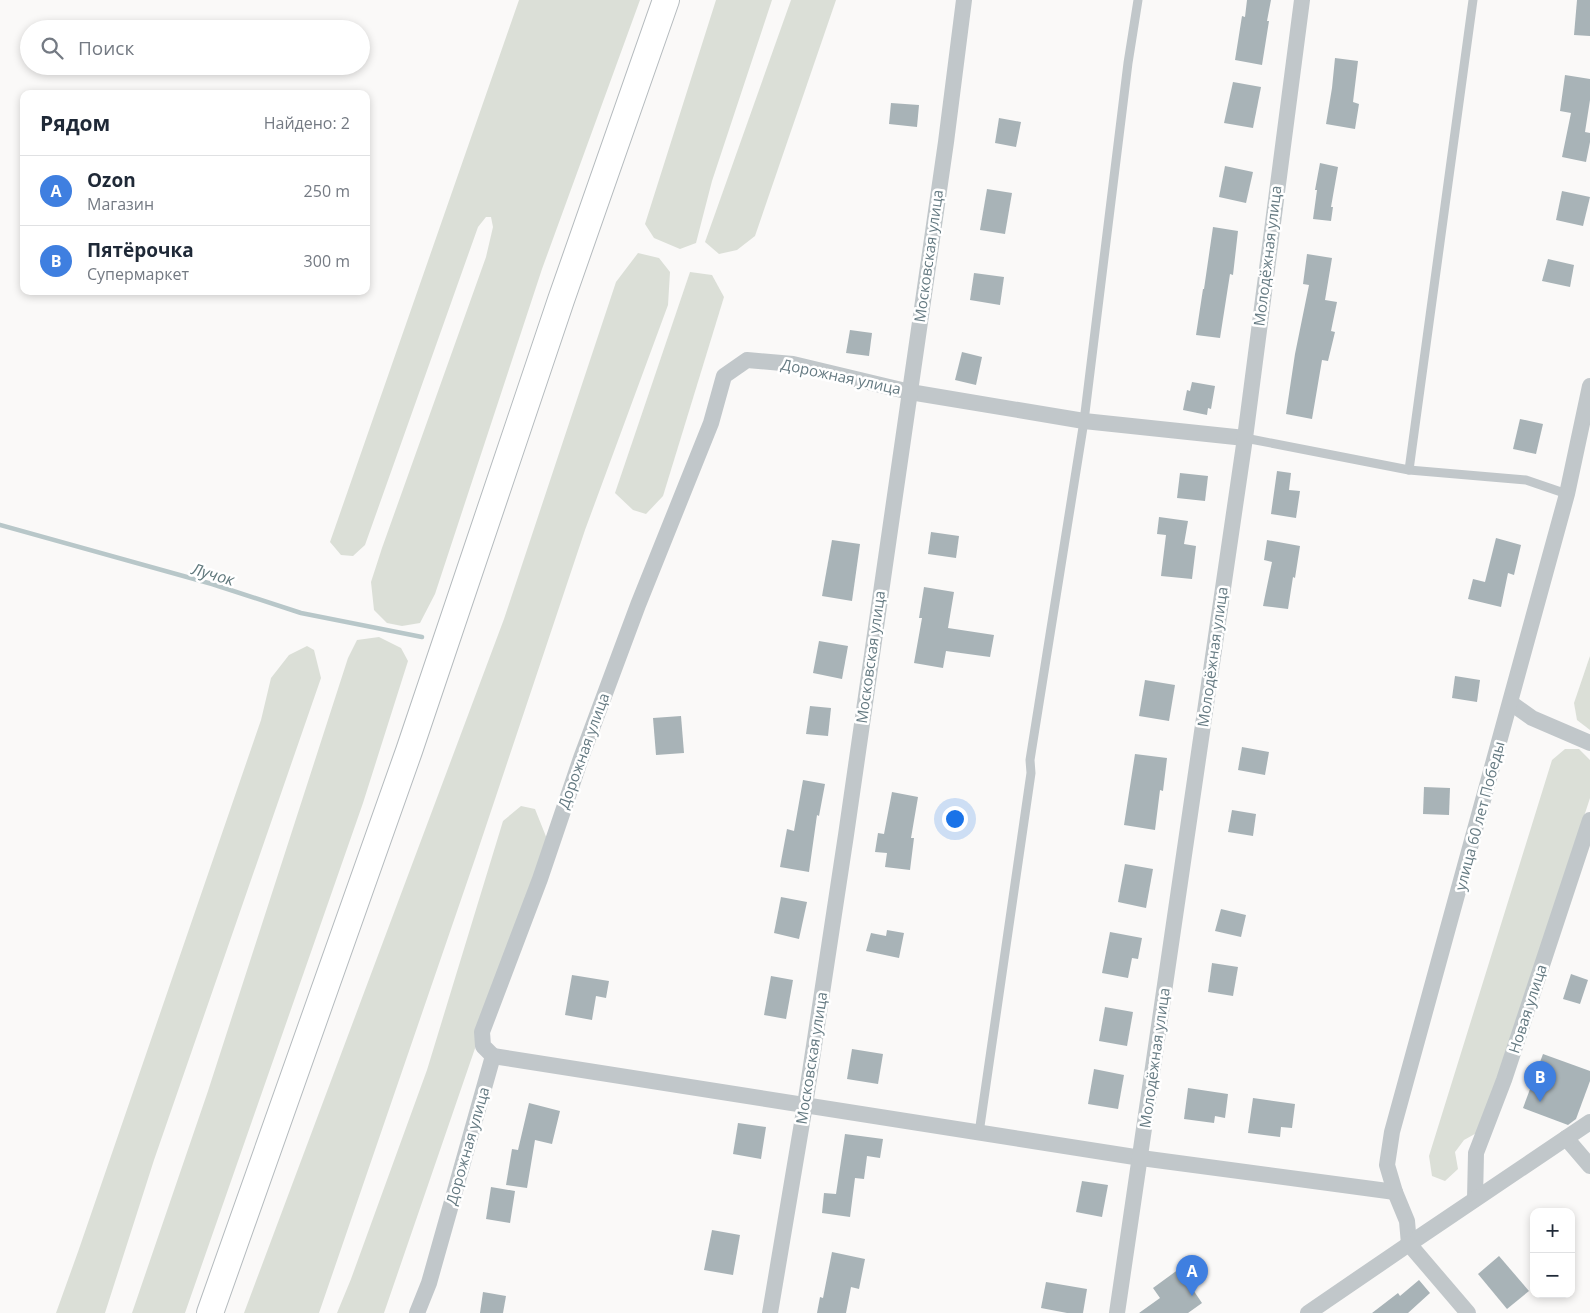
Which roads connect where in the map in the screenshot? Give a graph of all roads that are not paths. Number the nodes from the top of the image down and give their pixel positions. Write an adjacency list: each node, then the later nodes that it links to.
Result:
1 (666, 0): 25 (main road)
2 (964, 0): 7 (street, Московская улица)
3 (1138, 0): 8 (lane)
4 (1302, 0): 9 (street, Молодёжная улица)
5 (1473, 0): 10 (lane)
6 (1590, 386): 11 (street, улица 60 лет Победы)
7 (910, 392): 8 (street, Дорожная улица); 15 (street, Дорожная улица); 16 (street, Московская улица)
8 (1084, 421): 9 (street, Дорожная улица); 18 (lane)
9 (1245, 438): 10 (lane); 20 (street, Молодёжная улица)
10 (1409, 470): 11 (lane)
11 (1567, 494): 12 (street, улица 60 лет Победы)
12 (1511, 703): 13 (street); 22 (street, улица 60 лет Победы)
13 (1590, 743)
14 (1590, 820): 23 (street, Новая улица)
15 (493, 1056): 16 (street); 26 (street, Дорожная улица)
16 (805, 1105): 18 (street); 27 (street, Московская улица)
17 (1590, 1122): 19 (street)
18 (979, 1132): 20 (street)
19 (1566, 1138): 21 (street); 23 (street)
20 (1141, 1158): 22 (street); 28 (street, Молодёжная улица)
21 (1590, 1166)
22 (1395, 1192): 24 (street, улица 60 лет Победы)
23 (1475, 1199): 24 (street)
24 (1409, 1244): 29 (street); 30 (street)
25 (210, 1313)
26 (417, 1313)
27 (770, 1313)
28 (1117, 1313)
29 (1308, 1313)
30 (1468, 1313)

